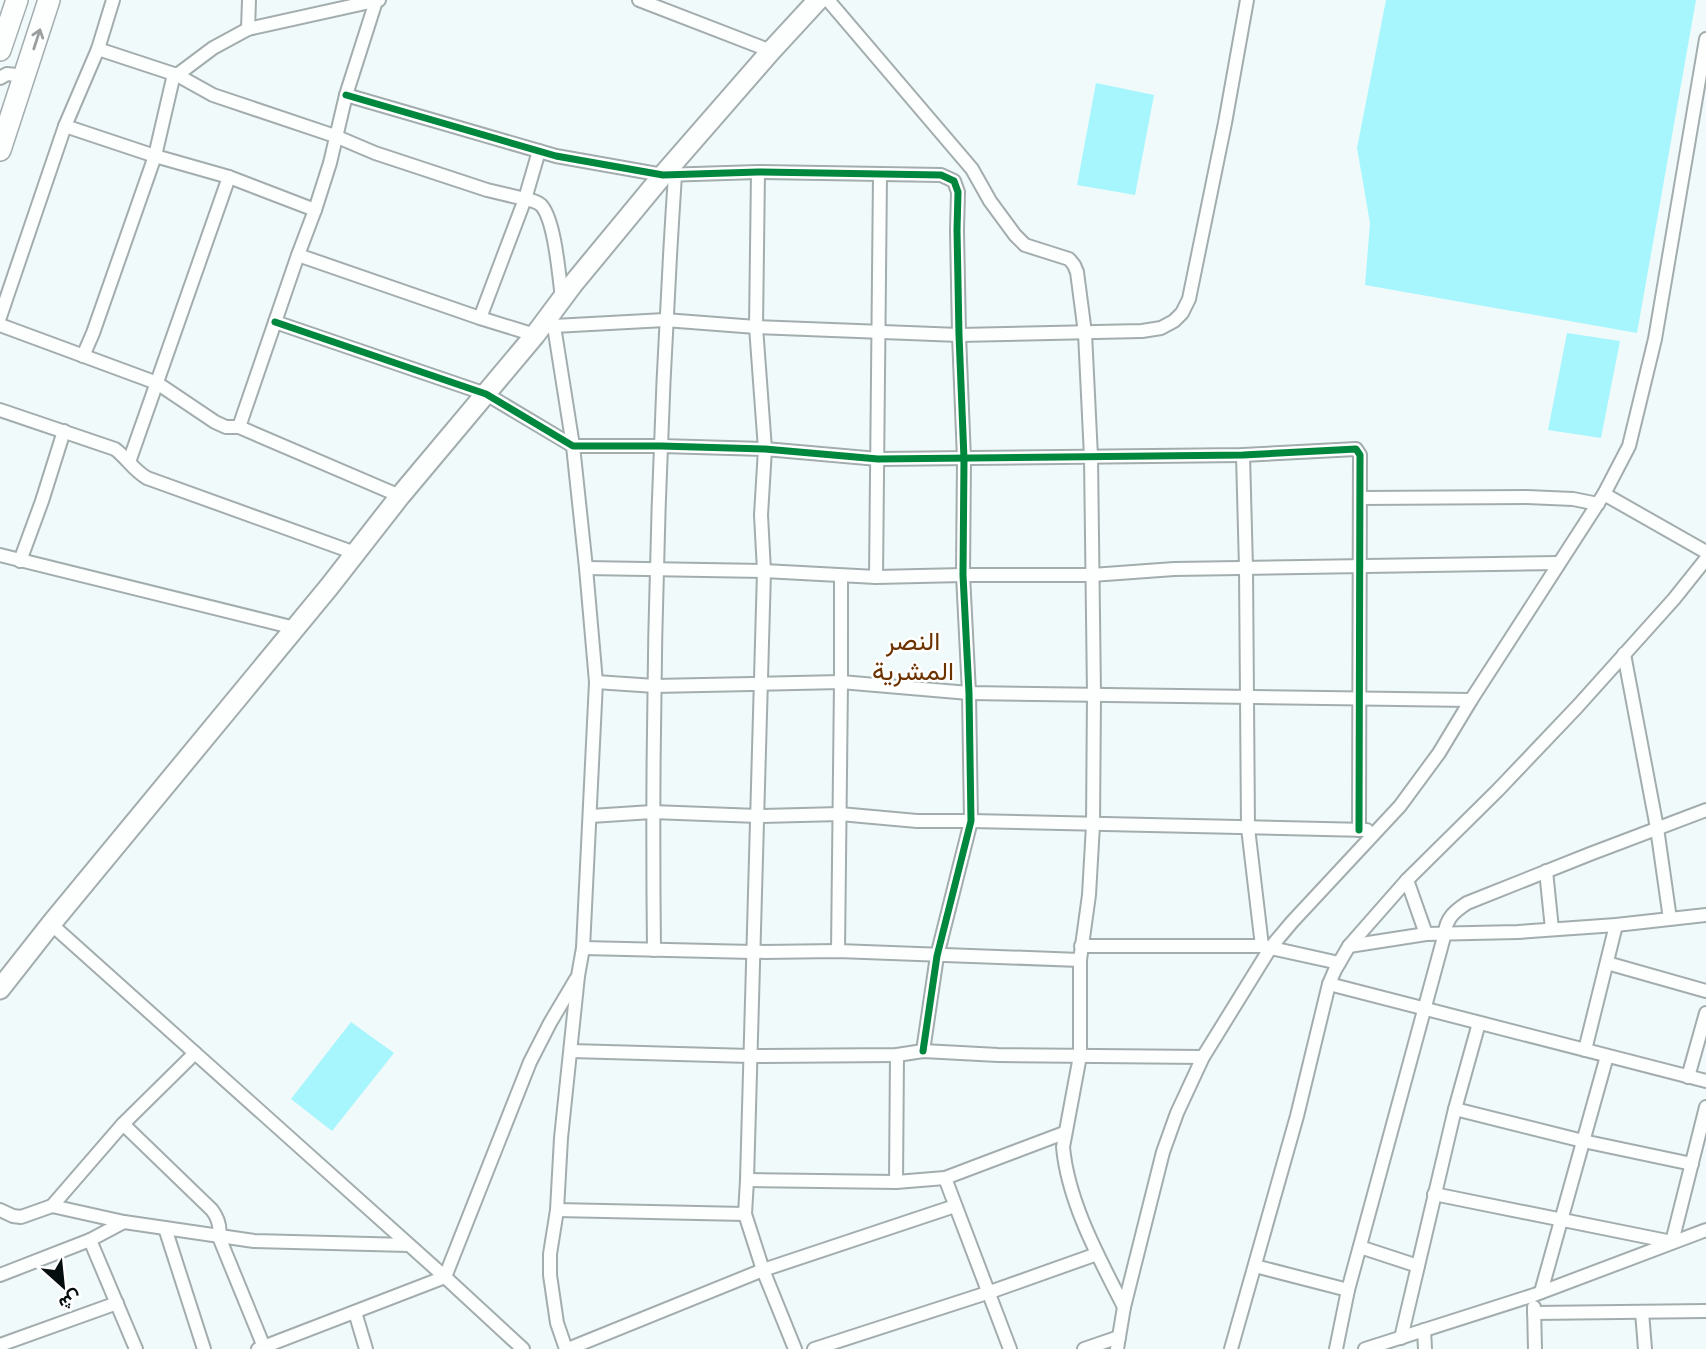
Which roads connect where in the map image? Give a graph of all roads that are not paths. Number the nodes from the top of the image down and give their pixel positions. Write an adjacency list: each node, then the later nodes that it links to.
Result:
1 (17, 0): 13 (main road)
2 (49, 0): 16 (main road, one-way to 2)
3 (113, 0): 12 (street)
4 (248, 0): 10 (street)
5 (377, 0): 10 (street); 18 (street)
6 (639, 0): 14 (street)
7 (818, 0): 14 (main road)
8 (828, 0): 40 (street)
9 (1247, 0): 40 (street)
10 (248, 29): 15 (street)
11 (1706, 38): 59 (street)
12 (98, 49): 15 (street); 19 (street)
13 (0, 50)
14 (771, 51): 25 (main road)
15 (175, 75): 20 (street); 23 (street)
16 (25, 76): 17 (street); 21 (main road)
17 (0, 78)
18 (346, 95): 20 (street); 22 (street)
19 (65, 126): 23 (street); 32 (street)
20 (335, 136): 28 (street); 29 (street)
21 (0, 150)
22 (539, 151): 25 (street); 28 (street)
23 (155, 156): 27 (street); 43 (street)
24 (758, 172): 25 (street); 26 (street); 38 (street)
25 (669, 175): 31 (main road); 35 (street)
26 (880, 175): 39 (street); 42 (street)
27 (229, 177): 29 (street); 44 (street)
28 (525, 199): 31 (street); 33 (street)
29 (315, 210): 30 (street)
30 (298, 255): 33 (street); 36 (street)
31 (562, 298): 34 (main road)
32 (0, 317)
33 (480, 318): 41 (street)
34 (552, 320): 35 (street); 41 (main road); 49 (street)
35 (665, 320): 38 (street); 50 (street)
36 (275, 322): 45 (street); 47 (street)
37 (0, 325): 43 (street)
38 (756, 327): 39 (street); 51 (street)
39 (879, 332): 42 (street); 55 (street)
40 (1085, 333): 42 (street); 53 (street)
41 (535, 335): 45 (main road)
42 (959, 335): 54 (street)
43 (83, 356): 44 (street)
44 (157, 383): 47 (street); 56 (street)
45 (486, 394): 49 (street); 57 (main road)
46 (0, 410): 48 (street)
47 (239, 427): 57 (street)
48 (64, 431): 56 (street); 64 (street)
49 (573, 446): 50 (street); 67 (street)
50 (661, 446): 51 (street); 69 (street)
51 (765, 449): 55 (street); 70 (street)
52 (1243, 454): 53 (street); 58 (street); 68 (street)
53 (1091, 457): 54 (street); 72 (street)
54 (964, 459): 55 (street); 71 (street)
55 (878, 460): 74 (street)
56 (129, 462): 61 (street)
57 (400, 496): 61 (main road)
58 (1360, 498): 59 (street); 66 (street)
59 (1601, 499): 60 (street); 65 (street)
60 (1706, 552)
61 (355, 553): 75 (main road)
62 (0, 555): 64 (street)
63 (1706, 559): 76 (street)
64 (20, 561): 75 (street)
65 (1559, 563): 66 (street); 85 (street)
66 (1360, 566): 68 (street); 84 (street)
67 (586, 568): 69 (street); 77 (street)
68 (1246, 568): 72 (street); 83 (street)
69 (655, 570): 70 (street); 80 (street)
70 (764, 571): 73 (street); 79 (street)
71 (964, 575): 72 (street); 74 (street); 81 (street)
72 (1092, 575): 82 (street)
73 (841, 576): 74 (street); 78 (street)
74 (876, 577)
75 (295, 628): 101 (main road)
76 (1624, 654): 94 (street); 98 (street)
77 (596, 682): 80 (street); 89 (street)
78 (841, 682): 79 (street); 81 (street); 88 (street)
79 (761, 684): 80 (street); 90 (street)
80 (655, 686): 87 (street)
81 (969, 693): 82 (street); 91 (street)
82 (1094, 694): 83 (street); 92 (street)
83 (1247, 697): 84 (street); 93 (street)
84 (1360, 699): 85 (street); 95 (street)
85 (1471, 699): 96 (street)
86 (1706, 810): 94 (street)
87 (652, 812): 89 (street); 90 (street); 110 (street)
88 (840, 814): 90 (street); 91 (street); 111 (street)
89 (591, 816): 109 (street)
90 (758, 816): 112 (street)
91 (971, 821): 92 (street); 113 (street)
92 (1093, 825): 93 (street); 106 (street)
93 (1248, 828): 95 (street); 108 (street)
94 (1657, 828): 97 (street); 100 (street)
95 (1359, 830): 96 (street)
96 (1378, 830): 108 (street)
97 (1546, 871): 103 (street); 104 (street)
98 (1407, 880): 105 (street); 107 (street)
99 (1706, 915): 100 (street)
100 (1670, 919): 102 (street)
101 (51, 924): 119 (main road); 127 (street)
102 (1616, 925): 103 (street); 116 (street)
103 (1552, 929): 104 (street)
104 (1445, 933): 105 (street); 121 (street)
105 (1426, 934): 107 (street)
106 (1081, 946): 108 (street); 114 (street)
107 (1349, 946): 115 (street)
108 (1267, 947): 115 (street); 132 (street)
109 (583, 948): 110 (street); 117 (street)
110 (654, 950): 112 (street)
111 (838, 951): 112 (street); 113 (street)
112 (753, 953): 129 (street)
113 (937, 956): 114 (street); 126 (street)
114 (1080, 960): 130 (street)
115 (1339, 963): 118 (street)
116 (1607, 963): 120 (street); 124 (street)
117 (578, 976): 125 (street); 164 (street)
118 (1329, 984): 121 (street); 160 (street)
119 (0, 989)
120 (1706, 991)
121 (1424, 1009): 123 (street); 158 (street)
122 (1706, 1013): 133 (street)
123 (1479, 1023): 124 (street); 136 (street)
124 (1585, 1050): 131 (street)
125 (571, 1051): 129 (street); 148 (street)
126 (923, 1051): 128 (street); 130 (street)
127 (195, 1053): 137 (street); 157 (street)
128 (897, 1055): 129 (street); 143 (street)
129 (750, 1056): 142 (street)
130 (1080, 1056): 132 (street); 138 (street)
131 (1607, 1056): 133 (street); 139 (street)
132 (1202, 1057): 169 (street)
133 (1688, 1077): 134 (street)
134 (1706, 1081)
135 (1706, 1107): 140 (street)
136 (1455, 1109): 139 (street); 144 (street)
137 (123, 1124): 145 (street); 154 (street)
138 (1064, 1133): 141 (street); 159 (street)
139 (1583, 1141): 140 (street); 150 (street)
140 (1692, 1164): 156 (street)
141 (945, 1178): 143 (street); 146 (street)
142 (747, 1180): 143 (street); 149 (street)
143 (896, 1182)
144 (1434, 1194): 150 (street); 161 (street)
145 (51, 1206): 147 (street); 151 (street)
146 (955, 1206): 162 (street); 166 (street)
147 (0, 1210)
148 (557, 1210): 149 (street); 184 (street)
149 (744, 1214): 162 (street)
150 (1561, 1220): 156 (street); 167 (street)
151 (124, 1222): 152 (street); 155 (street)
152 (165, 1228): 154 (street); 181 (street)
153 (1706, 1230): 156 (street)
154 (219, 1237): 157 (street); 179 (street)
155 (90, 1240): 163 (street); 168 (street)
156 (1672, 1242): 167 (street)
157 (408, 1245): 164 (street)
158 (1360, 1248): 161 (street); 165 (street)
159 (1097, 1254): 166 (street); 169 (street)
160 (1255, 1266): 165 (street); 189 (street)
161 (1418, 1266): 175 (street)
162 (763, 1270): 184 (street); 185 (street)
163 (0, 1275)
164 (445, 1277): 171 (street); 183 (street)
165 (1349, 1290): 190 (street)
166 (989, 1292): 186 (street); 187 (street)
167 (1538, 1294): 173 (street); 174 (street)
168 (117, 1303): 177 (street); 180 (street)
169 (1124, 1307): 176 (street)
170 (1706, 1311): 172 (street)
171 (355, 1312): 179 (street); 182 (street)
172 (1642, 1312): 173 (street); 194 (street)
173 (1534, 1313): 193 (street)
174 (1424, 1330): 175 (street); 192 (street)
175 (1401, 1338): 178 (street)
176 (1118, 1343): 188 (street)
177 (0, 1345)
178 (1384, 1346): 191 (street)
179 (261, 1348)
180 (136, 1349)
181 (204, 1349)
182 (366, 1349)
183 (523, 1349)
184 (567, 1349)
185 (795, 1349)
186 (814, 1349)
187 (1010, 1349)
188 (1084, 1349)
189 (1231, 1349)
190 (1336, 1349)
191 (1365, 1349)
192 (1425, 1349)
193 (1535, 1349)
194 (1645, 1349)

